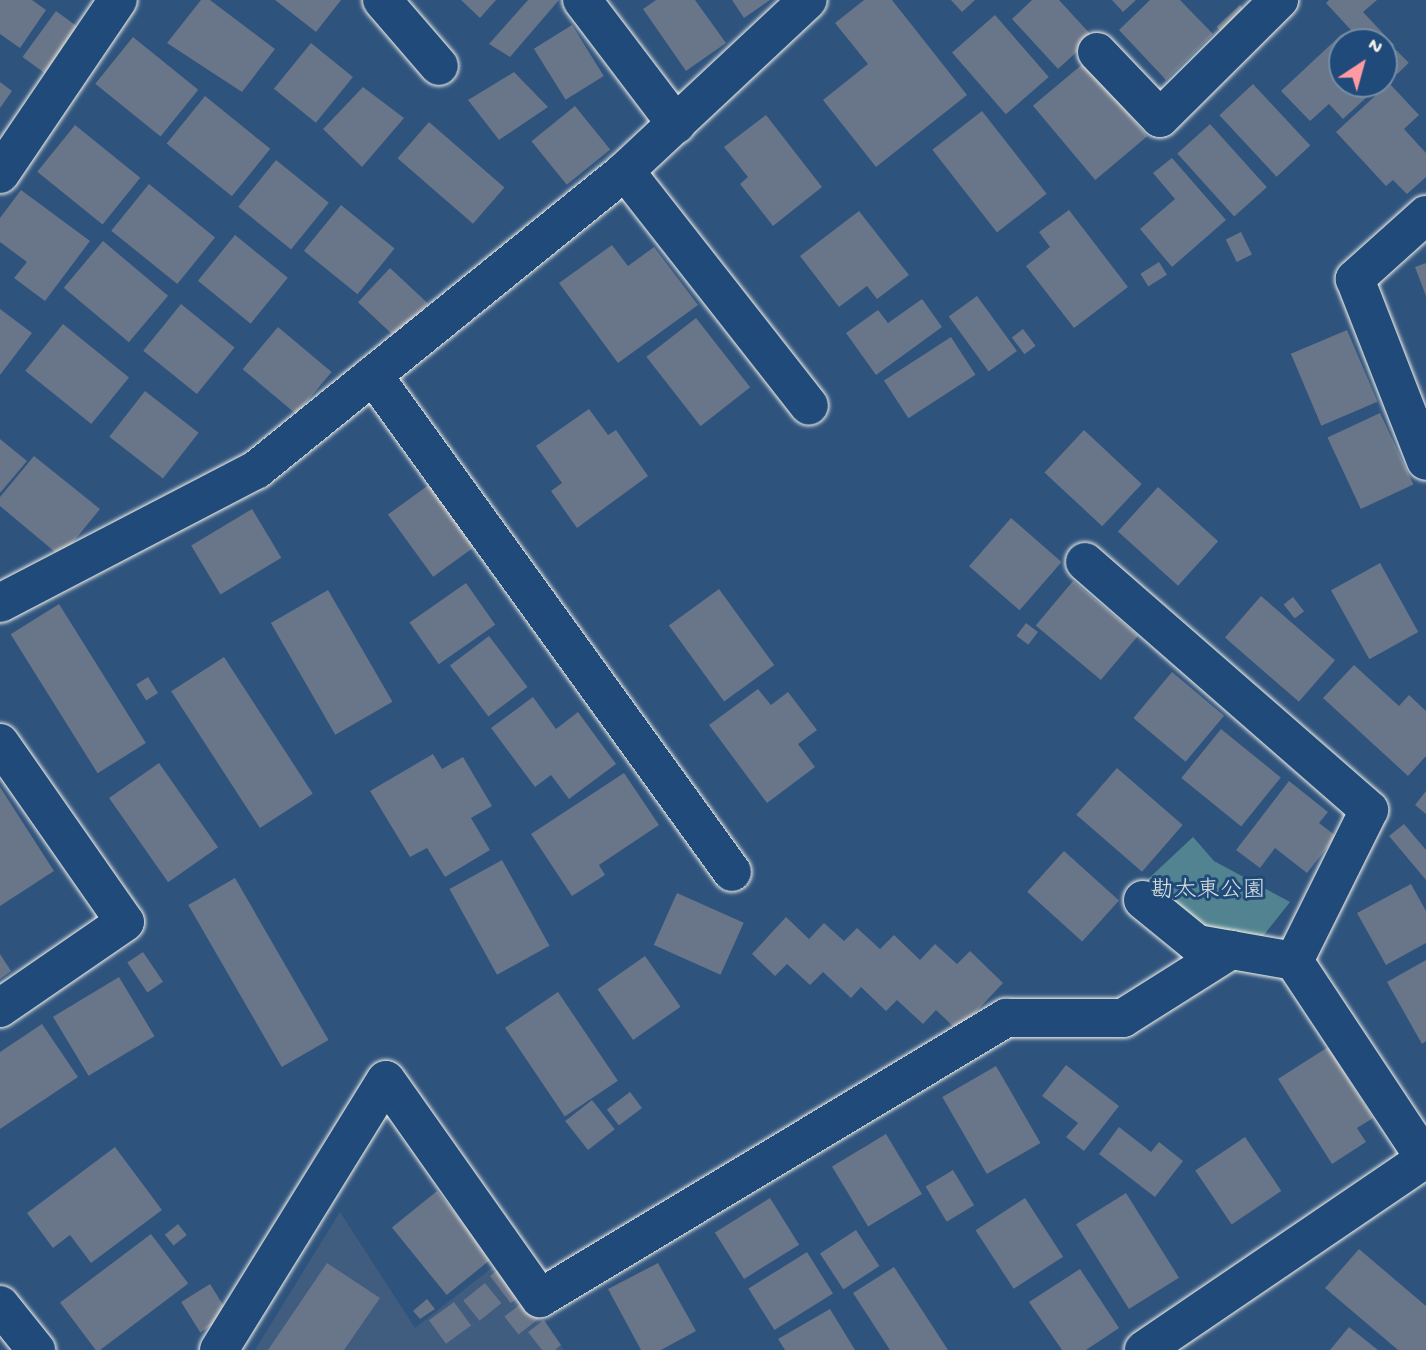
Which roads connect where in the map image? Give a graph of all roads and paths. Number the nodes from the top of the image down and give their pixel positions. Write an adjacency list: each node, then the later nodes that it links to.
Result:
1 (118, 0): 10 (street)
2 (382, 0): 7 (street)
3 (582, 0): 8 (street)
4 (808, 0): 8 (street)
5 (1279, 0): 6 (street)
6 (1097, 52)
7 (439, 66)
8 (676, 124): 9 (street)
9 (625, 171): 12 (street); 13 (street)
10 (0, 174)
11 (1426, 215): 14 (street)
12 (373, 375): 16 (street); 18 (street)
13 (809, 406)
14 (1426, 461)
15 (1085, 562): 21 (street)
16 (0, 603)
17 (0, 743): 22 (street)
18 (732, 872)
19 (1143, 900): 20 (street)
20 (1231, 950): 21 (street); 25 (street)
21 (1294, 961): 26 (street)
22 (0, 1008)
23 (0, 1305): 24 (street)
24 (36, 1350)
25 (219, 1350)
26 (1144, 1350)

